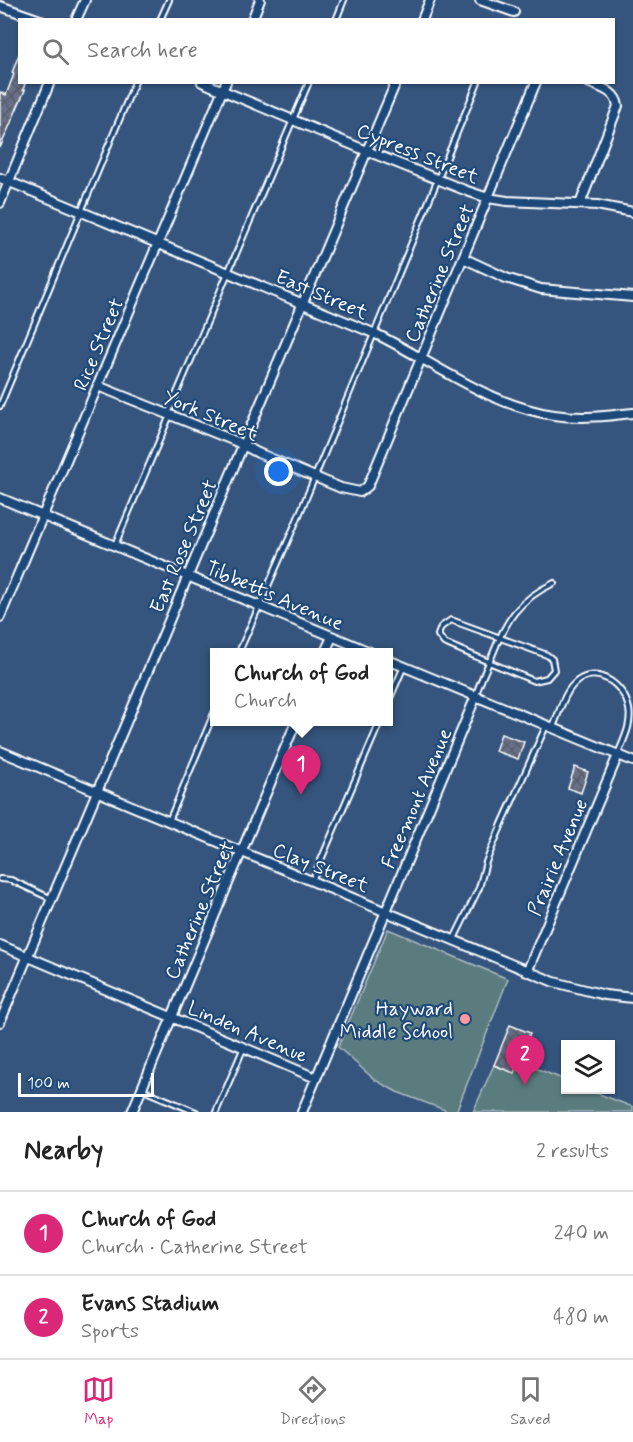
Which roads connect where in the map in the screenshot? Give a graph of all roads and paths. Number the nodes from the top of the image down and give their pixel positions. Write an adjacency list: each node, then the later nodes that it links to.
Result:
1 (85, 0): 10 (street)
2 (169, 0): 11 (lane)
3 (260, 0): 12 (street)
4 (344, 0): 13 (lane)
5 (430, 0): 14 (street)
6 (480, 0): 8 (street)
7 (0, 6): 9 (street)
8 (514, 12)
9 (34, 18)
10 (77, 18)
11 (161, 18)
12 (253, 18)
13 (337, 18)
14 (423, 18)
15 (49, 84): 27 (street)
16 (134, 84): 31 (lane)
17 (308, 84): 23 (lane)
18 (395, 84): 24 (street, East Rose Street)
19 (477, 84): 26 (lane)
20 (535, 84): 28 (street, Catherine Street)
21 (591, 84): 30 (street)
22 (224, 87): 23 (street, Cypress Street); 33 (street, Rice Street)
23 (293, 120): 24 (street, Cypress Street); 35 (lane)
24 (367, 151): 26 (street, Cypress Street); 37 (street, East Rose Street)
25 (0, 178): 27 (street, East Street)
26 (437, 179): 28 (street, Cypress Street); 38 (lane)
27 (9, 182): 29 (street); 31 (street, East Street)
28 (488, 198): 30 (street, Cypress Street); 34 (street, Catherine Street)
29 (0, 203)
30 (580, 204): 32 (street, Cypress Street)
31 (81, 212): 33 (street, East Street); 41 (lane)
32 (633, 212)
33 (158, 244): 35 (street, East Street); 40 (street, Rice Street)
34 (463, 258): 36 (street); 39 (street, Catherine Street)
35 (229, 273): 37 (street, East Street); 43 (lane)
36 (633, 297)
37 (303, 303): 38 (street, East Street); 45 (street, East Rose Street)
38 (374, 334): 39 (street, East Street); 46 (lane)
39 (422, 357): 42 (street, East Street); 44 (street, Catherine Street)
40 (98, 386): 43 (street, York Street); 48 (street, Rice Street)
41 (0, 406)
42 (633, 413)
43 (169, 415): 45 (street, York Street); 49 (lane)
44 (386, 443): 46 (street, York Street)
45 (243, 445): 46 (street, York Street); 50 (street, East Rose Street)
46 (314, 476): 52 (lane)
47 (0, 498): 48 (street, Tibbetts Avenue)
48 (43, 516): 49 (street, Tibbetts Avenue); 53 (street, Rice Street)
49 (115, 546): 50 (street, Tibbetts Avenue)
50 (188, 576): 52 (street, Tibbetts Avenue); 71 (street, East Rose Street)
51 (554, 583): 55 (lane)
52 (259, 606): 54 (street, Tibbetts Avenue); 56 (lane)
53 (0, 617)
54 (332, 637): 57 (street); 58 (street, Tibbetts Avenue)
55 (499, 638): 60 (lane); 60 (lane); 60 (lane)
56 (241, 648)
57 (327, 648)
58 (360, 648)
59 (393, 662): 61 (street)
60 (489, 662): 63 (lane)
61 (404, 666): 62 (lane); 63 (street)
62 (393, 691)
63 (476, 696): 67 (street); 77 (street, Freemont Avenue)
64 (210, 723): 72 (lane)
65 (294, 726): 73 (street, Catherine Street)
66 (378, 726): 75 (lane)
67 (549, 726): 69 (street); 69 (lane); 78 (lane)
68 (0, 751): 71 (street, Clay Street)
69 (618, 755): 70 (street); 81 (street, Prairie Avenue)
70 (633, 761)
71 (97, 792): 72 (street, Clay Street); 76 (street, East Rose Street)
72 (168, 822): 73 (street, Clay Street)
73 (241, 852): 75 (street, Clay Street); 83 (street, Catherine Street)
74 (0, 879): 76 (lane)
75 (312, 881): 77 (street, Clay Street)
76 (52, 899): 80 (street, East Rose Street)
77 (386, 912): 78 (street, Clay Street); 86 (street, Freemont Avenue)
78 (453, 940): 81 (street, Clay Street)
79 (0, 945): 80 (street, Linden Avenue)
80 (28, 957): 83 (street, Linden Avenue); 84 (street, East Rose Street)
81 (527, 972): 82 (street, Clay Street)
82 (633, 998)
83 (172, 1017): 85 (street, Linden Avenue); 87 (street, Catherine Street)
84 (0, 1023)
85 (244, 1047): 86 (street, Linden Avenue); 90 (lane)
86 (316, 1078): 91 (street, Freemont Avenue)
87 (141, 1089): 88 (street, Catherine Street); 89 (lane)
88 (132, 1112)
89 (196, 1112)
90 (216, 1112)
91 (302, 1112)

